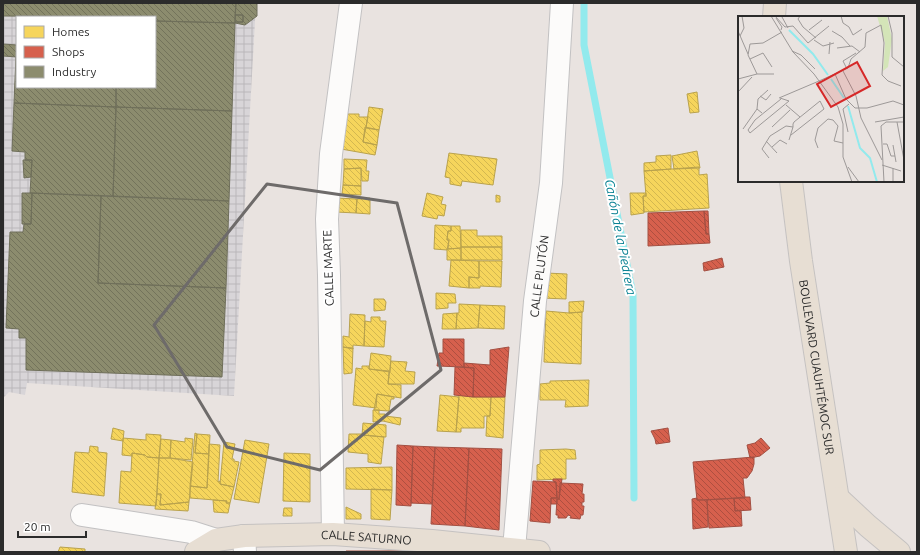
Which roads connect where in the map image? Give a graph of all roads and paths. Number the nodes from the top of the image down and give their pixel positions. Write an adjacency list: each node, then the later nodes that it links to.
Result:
1 (351, 3): 8 (street, CALLE MARTE)
2 (562, 3): 12 (street, CALLE PLUTÓN)
3 (774, 3): 4 (main road)
4 (774, 16)
5 (791, 182): 6 (main road, BOULEVARD CUAUHTÉMOC SUR)
6 (838, 498): 15 (main road, BOULEVARD CUAUHTÉMOC SUR); 16 (main road)
7 (82, 515): 9 (street)
8 (333, 534): 10 (main road, CALLE SATURNO); 11 (main road, CALLE SATURNO)
9 (216, 540): 10 (main road, CALLE SATURNO); 13 (main road, CALLE SATURNO)
10 (245, 544)
11 (432, 546): 12 (main road, CALLE SATURNO)
12 (514, 549): 14 (main road, CALLE SATURNO)
13 (196, 552)
14 (539, 552)
15 (846, 552)
16 (900, 552)

